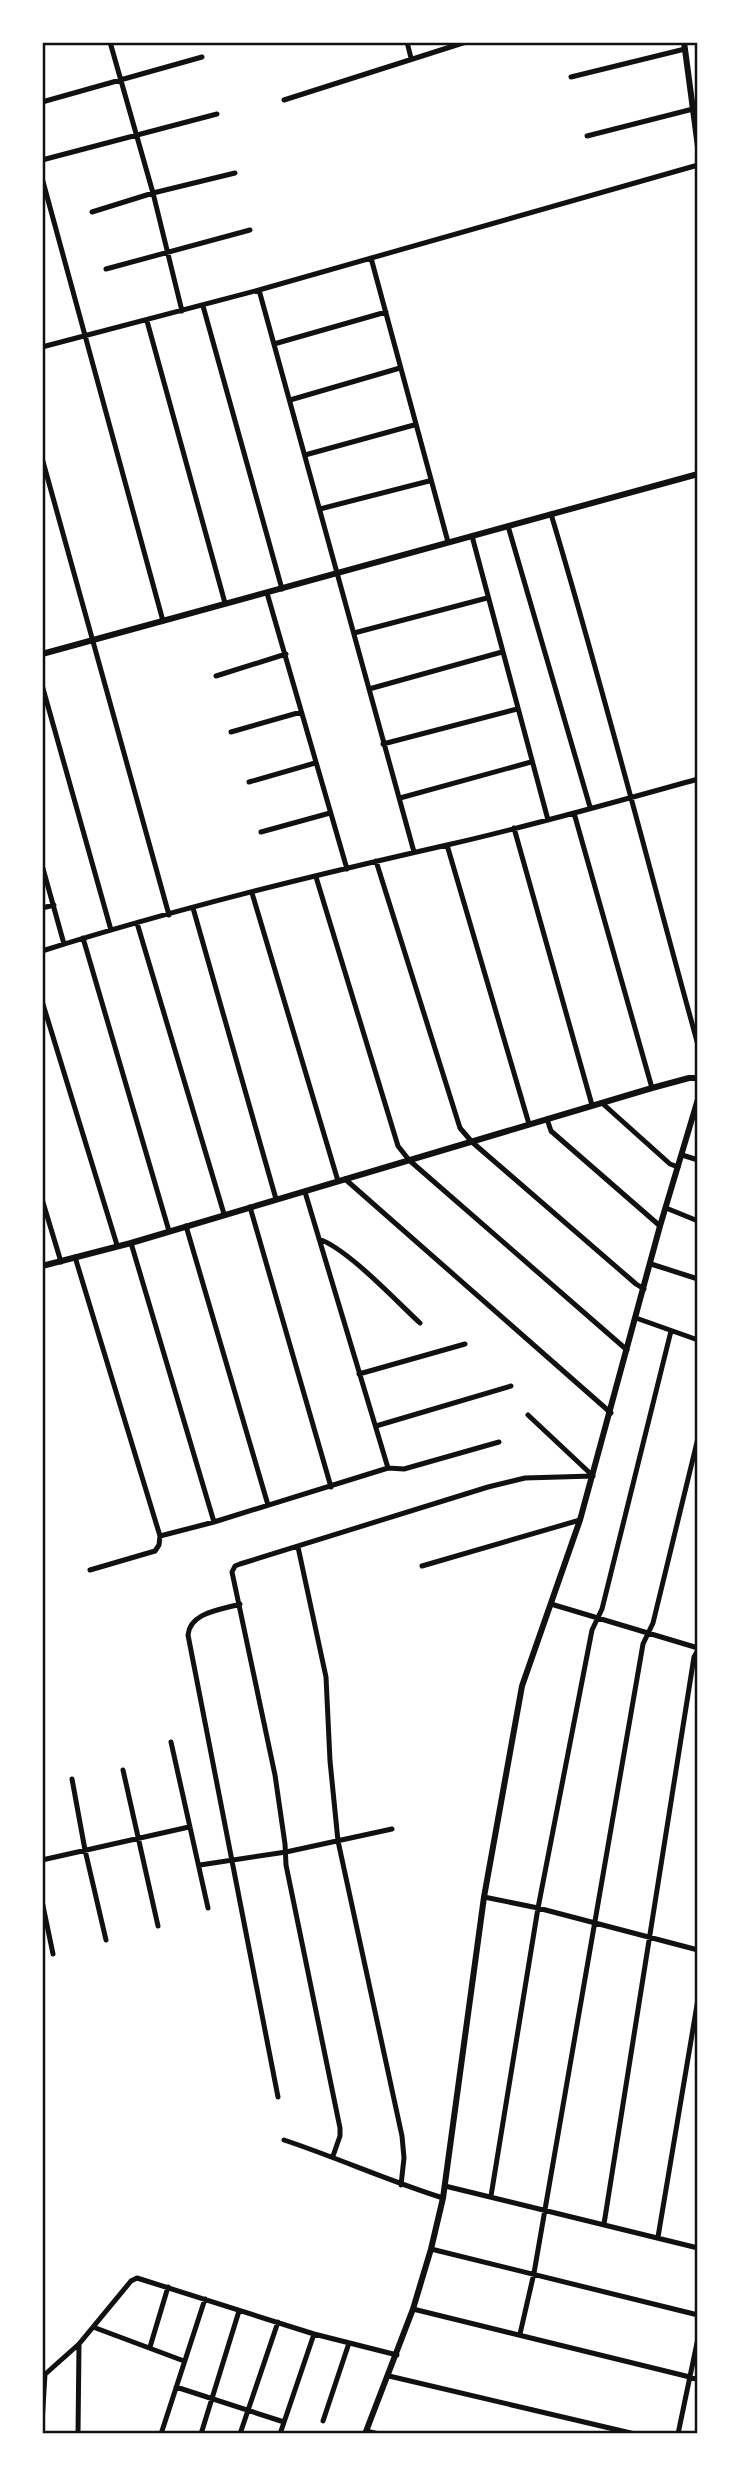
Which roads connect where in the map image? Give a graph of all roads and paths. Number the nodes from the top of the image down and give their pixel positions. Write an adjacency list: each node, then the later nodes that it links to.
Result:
1 (110, 42): 8 (street)
2 (407, 42): 6 (street)
3 (466, 42): 6 (street)
4 (685, 45): 7 (street); 11 (street)
5 (202, 57): 8 (street)
6 (411, 58): 9 (street)
7 (571, 77)
8 (121, 79): 10 (street); 13 (street)
9 (285, 100)
10 (42, 102)
11 (693, 109): 14 (street); 15 (street)
12 (217, 114): 13 (street)
13 (136, 136): 16 (street); 20 (street)
14 (587, 136)
15 (698, 147)
16 (42, 160)
17 (698, 165): 24 (street)
18 (235, 173): 20 (street)
19 (42, 178): 31 (street)
20 (153, 193): 21 (street); 23 (street)
21 (92, 212)
22 (250, 230): 23 (street)
23 (167, 252): 25 (street); 28 (street)
24 (370, 257): 26 (street); 29 (street)
25 (106, 269)
26 (259, 290): 27 (street); 32 (street)
27 (203, 306): 28 (street); 47 (street)
28 (182, 311): 30 (street)
29 (386, 312): 32 (street); 34 (street)
30 (147, 321): 31 (street); 50 (street)
31 (84, 336): 33 (street); 51 (street)
32 (274, 344): 35 (street)
33 (42, 346)
34 (400, 368): 35 (street); 36 (street)
35 (290, 400): 37 (street)
36 (414, 425): 37 (street); 40 (street)
37 (305, 455): 41 (street)
38 (42, 458): 53 (street)
39 (698, 474): 42 (street)
40 (429, 481): 41 (street); 45 (street)
41 (320, 509): 46 (street)
42 (551, 514): 43 (street); 69 (street)
43 (508, 526): 44 (street); 70 (street)
44 (472, 536): 45 (street); 49 (street)
45 (447, 542): 46 (street)
46 (337, 575): 47 (street); 52 (street)
47 (282, 589): 48 (street)
48 (267, 593): 50 (street); 55 (street)
49 (487, 598): 52 (street); 54 (street)
50 (225, 604): 51 (street)
51 (163, 621): 53 (street)
52 (354, 633): 59 (street)
53 (92, 641): 56 (street); 86 (street)
54 (502, 652): 59 (street); 60 (street)
55 (286, 653): 57 (street); 61 (street)
56 (42, 654)
57 (216, 676)
58 (42, 685): 88 (street)
59 (369, 690): 63 (street)
60 (517, 709): 63 (street); 64 (street)
61 (301, 712): 62 (street); 65 (street)
62 (231, 732)
63 (383, 744): 68 (street)
64 (531, 762): 68 (street); 73 (street)
65 (315, 763): 67 (street); 71 (street)
66 (698, 779): 69 (street)
67 (249, 782)
68 (400, 798): 77 (street)
69 (629, 798): 70 (street); 93 (street)
70 (590, 807): 72 (street)
71 (330, 813): 75 (street); 80 (street)
72 (574, 813): 73 (street); 95 (street)
73 (548, 820): 74 (street)
74 (514, 828): 76 (street); 98 (street)
75 (261, 832)
76 (447, 845): 77 (street); 100 (street)
77 (414, 852): 78 (street)
78 (376, 861): 80 (street); 101 (street)
79 (42, 865): 83 (street)
80 (348, 869): 81 (street)
81 (316, 877): 82 (street); 103 (street)
82 (252, 893): 85 (street); 106 (street)
83 (54, 905): 84 (street); 90 (street)
84 (42, 908)
85 (193, 908): 86 (street); 109 (street)
86 (169, 915): 87 (street)
87 (137, 923): 88 (street); 112 (street)
88 (111, 930): 89 (street)
89 (83, 938): 90 (street); 116 (street)
90 (64, 944): 91 (street)
91 (42, 951)
92 (42, 1001): 119 (street)
93 (698, 1045)
94 (698, 1079): 95 (street)
95 (652, 1088): 97 (street)
96 (698, 1099): 102 (street)
97 (602, 1103): 98 (street); 105 (street)
98 (593, 1105): 99 (street)
99 (547, 1119): 100 (street); 115 (street)
100 (529, 1124): 101 (street)
101 (472, 1142): 103 (street); 125 (street)
102 (682, 1155): 104 (street); 105 (street)
103 (410, 1160): 106 (street); 131 (street)
104 (698, 1160)
105 (678, 1167): 111 (street)
106 (342, 1180): 107 (street); 134 (street)
107 (304, 1192): 109 (street); 117 (street)
108 (42, 1199): 121 (street)
109 (276, 1199): 110 (street)
110 (250, 1208): 112 (street); 141 (street)
111 (666, 1208): 113 (street); 115 (street)
112 (224, 1214): 114 (street)
113 (698, 1221)
114 (186, 1226): 116 (street); 142 (street)
115 (660, 1226): 122 (street)
116 (169, 1231): 118 (street)
117 (319, 1239): 127 (street); 132 (street)
118 (131, 1243): 119 (street); 144 (street)
119 (117, 1245): 120 (street)
120 (75, 1257): 121 (street); 145 (street)
121 (61, 1262): 123 (street)
122 (650, 1264): 124 (street); 125 (street)
123 (42, 1266)
124 (698, 1279)
125 (644, 1289): 126 (street)
126 (636, 1318): 128 (street); 131 (street)
127 (420, 1323)
128 (671, 1331): 129 (street); 151 (street)
129 (698, 1340)
130 (465, 1344): 132 (street)
131 (627, 1350): 134 (street)
132 (359, 1374): 136 (street)
133 (511, 1386): 136 (street)
134 (611, 1413): 140 (street)
135 (528, 1415): 140 (street)
136 (376, 1426): 139 (street)
137 (698, 1438): 152 (street)
138 (499, 1442): 139 (street)
139 (388, 1468): 141 (street)
140 (593, 1476): 143 (street); 146 (street)
141 (331, 1487): 142 (street)
142 (268, 1505): 144 (street)
143 (580, 1520): 147 (street); 150 (street)
144 (214, 1522): 145 (street)
145 (160, 1536): 148 (street)
146 (298, 1547): 149 (street); 160 (street)
147 (422, 1566)
148 (90, 1570)
149 (240, 1604): 162 (street); 164 (street)
150 (551, 1604): 151 (street); 166 (street)
151 (597, 1619): 152 (street); 169 (street)
152 (646, 1633): 153 (street); 170 (street)
153 (698, 1649): 172 (street)
154 (171, 1742): 157 (street)
155 (123, 1770): 159 (street)
156 (72, 1779): 161 (street)
157 (189, 1827): 159 (street); 165 (street)
158 (392, 1829): 160 (street)
159 (139, 1838): 161 (street); 171 (street)
160 (338, 1841): 162 (street); 180 (street)
161 (85, 1850): 163 (street); 173 (street)
162 (286, 1852): 164 (street); 179 (street)
163 (42, 1860)
164 (231, 1861): 165 (street); 177 (street)
165 (200, 1866): 168 (street)
166 (484, 1897): 169 (street); 181 (street)
167 (42, 1901): 175 (street)
168 (208, 1908)
169 (538, 1908): 170 (street); 182 (street)
170 (593, 1922): 172 (street); 184 (street)
171 (158, 1926)
172 (648, 1937): 174 (street); 185 (street)
173 (106, 1940)
174 (698, 1950)
175 (53, 1954)
176 (698, 1999): 186 (street)
177 (278, 2098)
178 (284, 2140): 179 (street)
179 (333, 2156): 180 (street)
180 (401, 2185): 183 (street)
181 (445, 2186): 182 (street); 183 (street)
182 (491, 2196): 184 (street)
183 (443, 2197): 188 (street)
184 (545, 2209): 185 (street); 189 (street)
185 (604, 2224): 186 (street)
186 (658, 2237): 187 (street)
187 (698, 2248)
188 (431, 2249): 189 (street); 192 (street)
189 (534, 2273): 194 (street); 198 (street)
190 (168, 2287): 191 (street); 196 (street); 202 (street)
191 (205, 2299): 193 (street); 204 (street)
192 (413, 2309): 198 (street); 203 (street)
193 (239, 2311): 195 (street); 210 (street)
194 (698, 2315)
195 (278, 2322): 197 (street); 211 (street)
196 (93, 2327): 201 (street); 202 (street)
197 (314, 2334): 200 (street); 213 (street)
198 (520, 2334): 207 (street)
199 (698, 2338): 207 (street)
200 (349, 2343): 203 (street); 212 (street)
201 (79, 2344): 205 (street); 216 (street)
202 (150, 2347): 204 (street)
203 (397, 2355): 206 (street)
204 (184, 2361): 209 (street)
205 (44, 2376): 214 (street)
206 (388, 2376): 215 (street); 222 (street)
207 (690, 2377): 208 (street); 223 (street)
208 (698, 2379)
209 (176, 2387): 210 (street); 217 (street)
210 (212, 2399): 211 (street); 218 (street)
211 (247, 2410): 213 (street); 219 (street)
212 (323, 2421)
213 (284, 2422): 220 (street)
214 (42, 2424)
215 (366, 2433): 221 (street)
216 (78, 2434)
217 (161, 2434)
218 (201, 2434)
219 (240, 2434)
220 (280, 2434)
221 (379, 2434)
222 (635, 2434)
223 (678, 2434)

